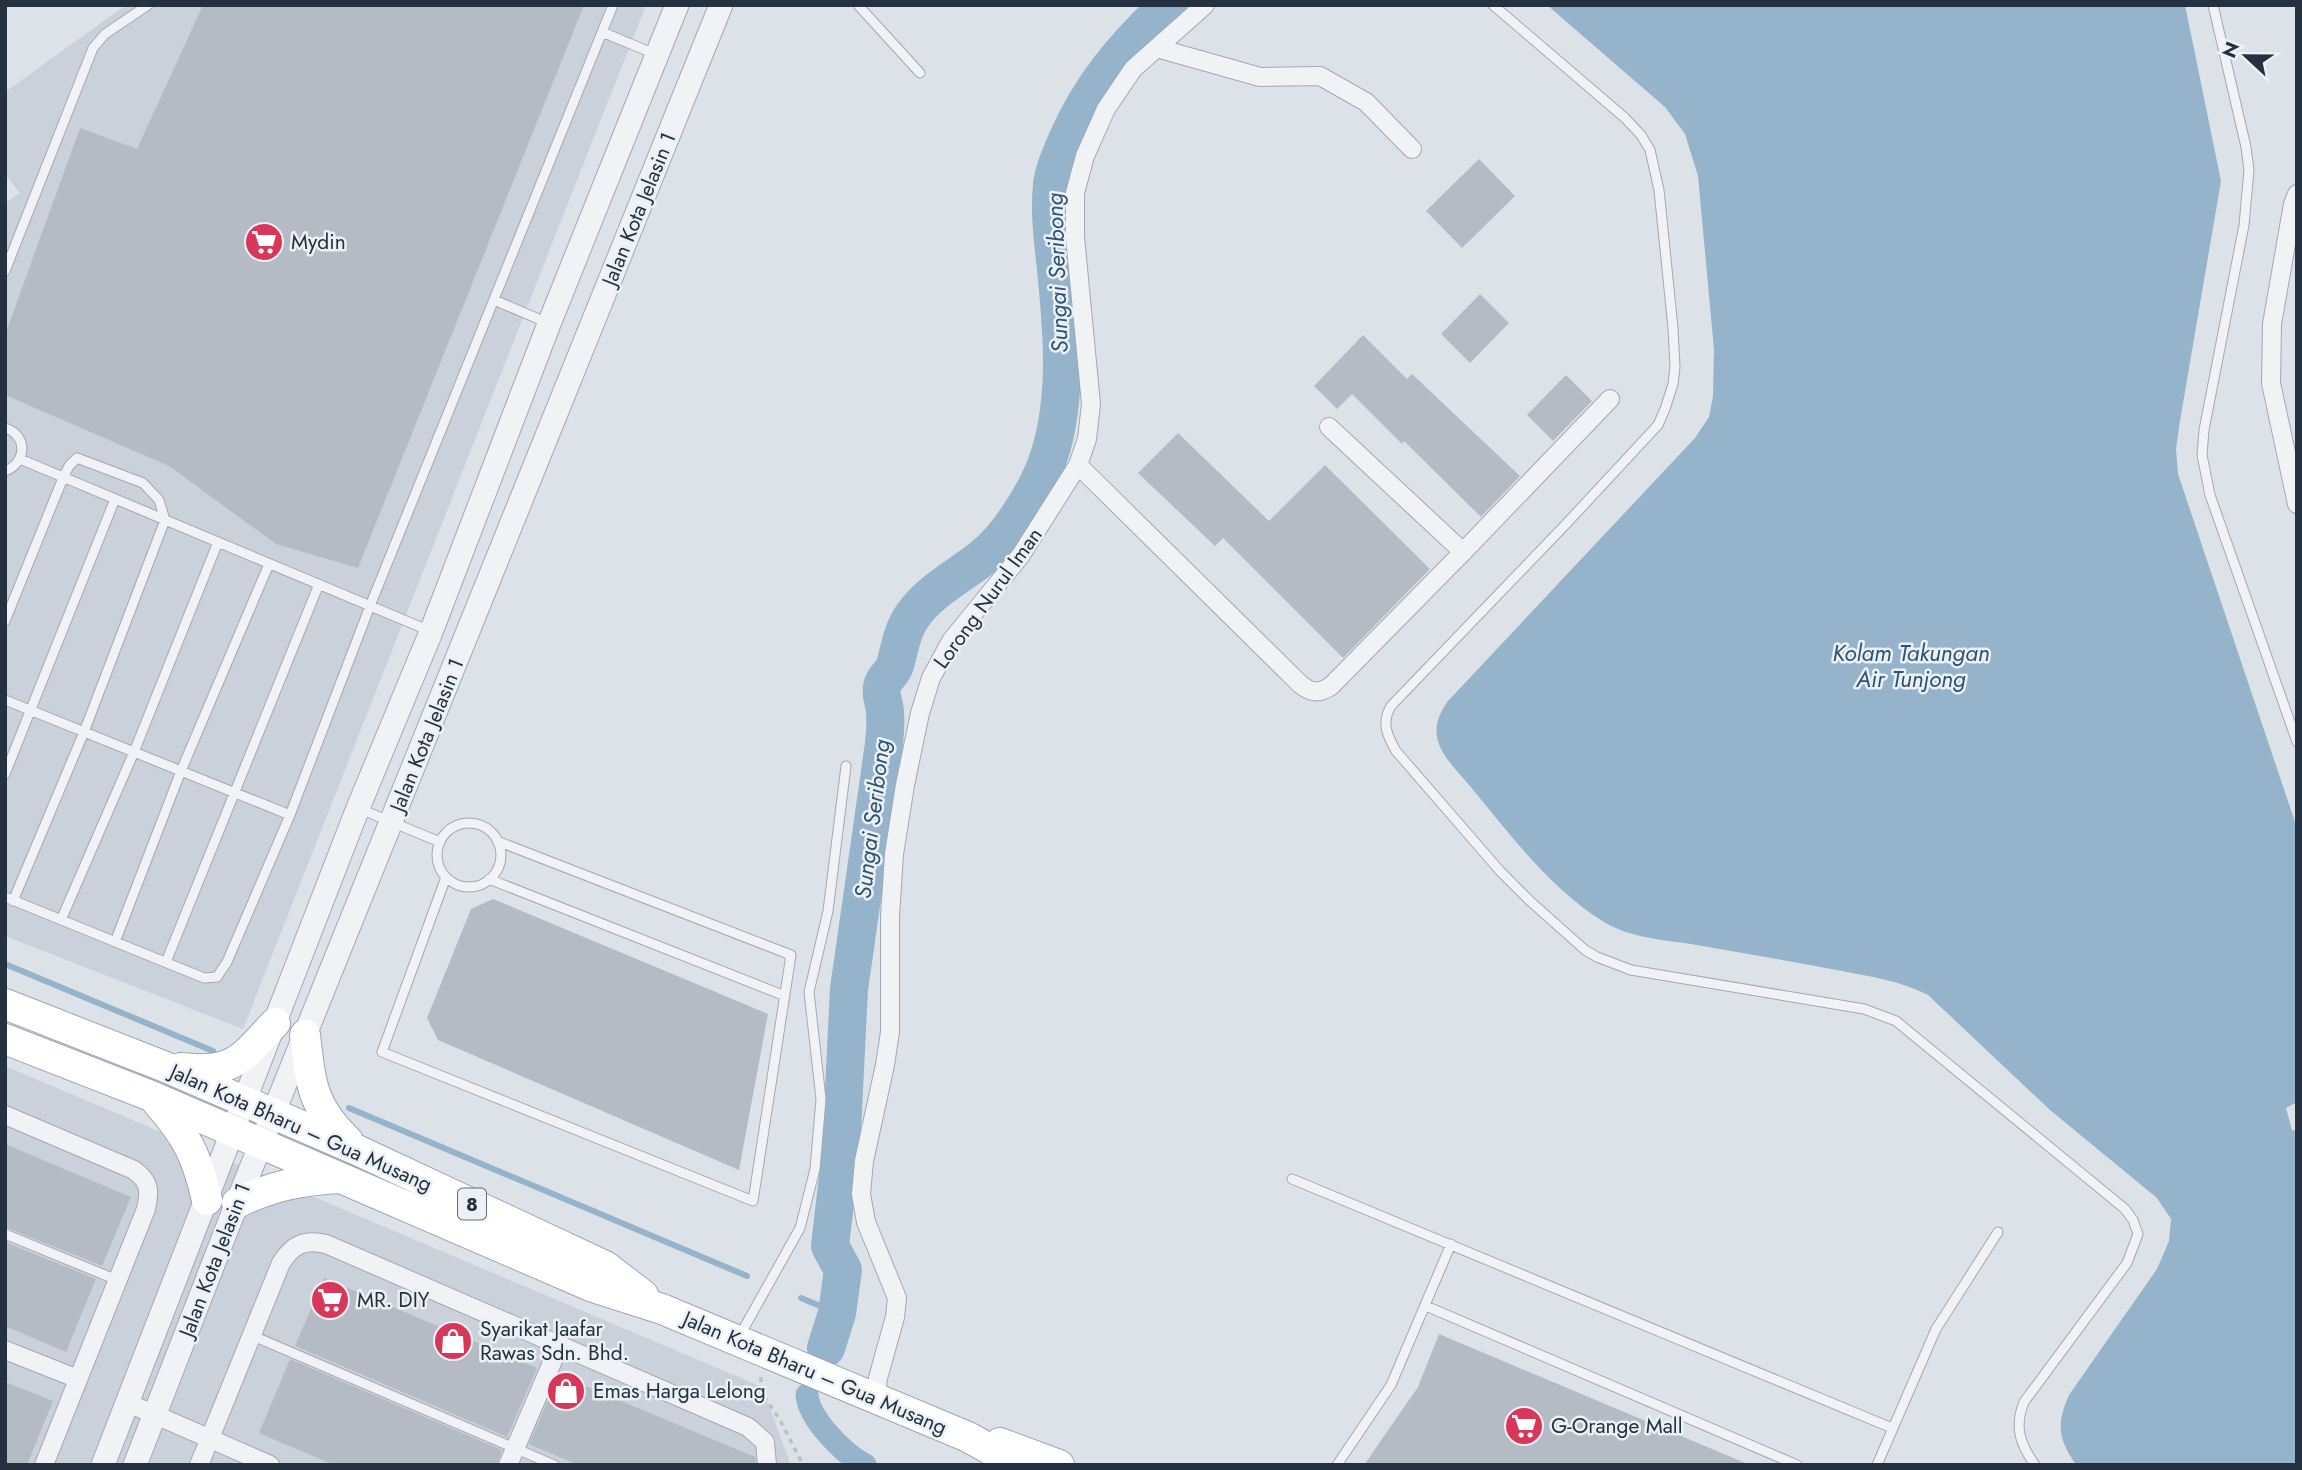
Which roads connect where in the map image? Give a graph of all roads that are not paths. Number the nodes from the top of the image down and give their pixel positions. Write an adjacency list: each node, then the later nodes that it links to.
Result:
1 (148, 5): 15 (lane)
2 (613, 5): 9 (lane)
3 (677, 5): 11 (street)
4 (721, 5): 46 (street, Jalan Kota Jelasin 1)
5 (858, 5): 12 (lane)
6 (1205, 5): 10 (street, Lorong Nurul Iman)
7 (1493, 5): 102 (lane)
8 (2213, 5): 38 (lane)
9 (602, 32): 11 (lane); 16 (lane)
10 (1157, 48): 13 (street); 22 (street, Lorong Nurul Iman)
11 (656, 55): 17 (street)
12 (920, 73)
13 (1412, 149)
14 (2297, 194): 26 (street)
15 (5, 271)
16 (494, 299): 17 (lane); 32 (lane)
17 (549, 324): 34 (street)
18 (1610, 399): 29 (street)
19 (1329, 427): 29 (street)
20 (5, 428): 21 (lane)
21 (20, 459): 23 (lane); 24 (lane)
22 (1078, 465): 29 (street); 83 (street, Lorong Nurul Iman)
23 (5, 471)
24 (63, 478): 25 (lane); 27 (lane); 33 (lane)
25 (115, 499): 27 (lane); 36 (lane)
26 (2297, 505)
27 (165, 520): 28 (lane); 37 (lane)
28 (218, 542): 30 (lane); 39 (lane)
29 (1463, 552)
30 (269, 564): 31 (lane); 41 (lane)
31 (319, 584): 32 (lane); 43 (lane)
32 (370, 606): 34 (lane); 45 (lane)
33 (5, 621)
34 (431, 632): 44 (street)
35 (5, 700): 36 (lane)
36 (31, 710): 37 (lane); 42 (lane)
37 (84, 732): 39 (lane); 51 (lane)
38 (2297, 742)
39 (134, 752): 41 (lane); 52 (lane)
40 (846, 766): 79 (lane)
41 (181, 771): 43 (lane); 53 (lane)
42 (5, 774)
43 (233, 792): 45 (lane); 54 (lane)
44 (358, 808): 46 (lane); 57 (street)
45 (290, 815): 54 (lane)
46 (392, 821): 48 (lane); 58 (street, Jalan Kota Jelasin 1)
47 (497, 841): 48 (lane); 50 (lane); 55 (lane)
48 (440, 842): 49 (lane)
49 (446, 877): 50 (lane); 55 (lane)
50 (489, 879): 55 (lane)
51 (9, 899): 52 (lane)
52 (61, 920): 53 (lane)
53 (114, 942): 54 (lane)
54 (166, 962)
55 (785, 996)
56 (5, 1004): 60 (main road, Jalan Kota Bharu – Gua Musang / 8)
57 (275, 1023): 60 (main road); 62 (street)
58 (305, 1035): 63 (street, Jalan Kota Jelasin 1); 67 (main road)
59 (5, 1039): 61 (main road, Jalan Kota Bharu – Gua Musang / 8)
60 (163, 1066): 62 (main road, Jalan Kota Bharu – Gua Musang / 8)
61 (151, 1096): 65 (main road, Jalan Kota Bharu – Gua Musang / 8); 70 (main road)
62 (244, 1101): 63 (main road, Jalan Kota Bharu – Gua Musang / 8); 65 (street)
63 (274, 1113): 66 (street, Jalan Kota Jelasin 1); 67 (main road, Jalan Kota Bharu – Gua Musang / 8)
64 (5, 1115): 75 (street)
65 (232, 1131): 66 (main road, Jalan Kota Bharu – Gua Musang / 8); 70 (street)
66 (261, 1144): 68 (main road, Jalan Kota Bharu – Gua Musang / 8); 71 (street, Jalan Kota Jelasin 1)
67 (357, 1150): 77 (main road, Jalan Kota Bharu – Gua Musang / 8)
68 (343, 1178): 71 (main road); 77 (main road, Jalan Kota Bharu – Gua Musang / 8)
69 (1292, 1180): 74 (lane)
70 (207, 1200): 84 (street)
71 (237, 1202): 85 (street, Jalan Kota Jelasin 1)
72 (1998, 1233): 86 (lane)
73 (5, 1234): 75 (lane)
74 (1451, 1244): 76 (lane); 86 (lane)
75 (117, 1280): 82 (street)
76 (1426, 1306): 99 (lane); 100 (lane)
77 (662, 1309): 79 (main road, Jalan Kota Bharu – Gua Musang / 8)
78 (251, 1335): 80 (street); 88 (street); 89 (lane)
79 (737, 1342): 83 (main road, Jalan Kota Bharu – Gua Musang / 8)
80 (560, 1343): 89 (street); 96 (street)
81 (5, 1350): 82 (street)
82 (78, 1379): 90 (street)
83 (875, 1399): 87 (main road, Jalan Kota Bharu – Gua Musang / 8)
84 (128, 1404): 85 (street); 91 (street)
85 (155, 1415): 88 (street); 92 (street, Jalan Kota Jelasin 1)
86 (1892, 1428): 101 (lane)
87 (968, 1437): 97 (main road, Jalan Kota Bharu – Gua Musang / 8); 98 (main road, Jalan Kota Bharu – Gua Musang / 8)
88 (210, 1439): 93 (street); 94 (street)
89 (512, 1457): 95 (lane)
90 (44, 1465)
91 (103, 1465)
92 (135, 1465)
93 (199, 1465)
94 (270, 1465)
95 (554, 1465)
96 (767, 1465)
97 (1018, 1465)
98 (1059, 1465)
99 (1337, 1465)
100 (1797, 1465)
101 (1877, 1465)
102 (2035, 1465)

